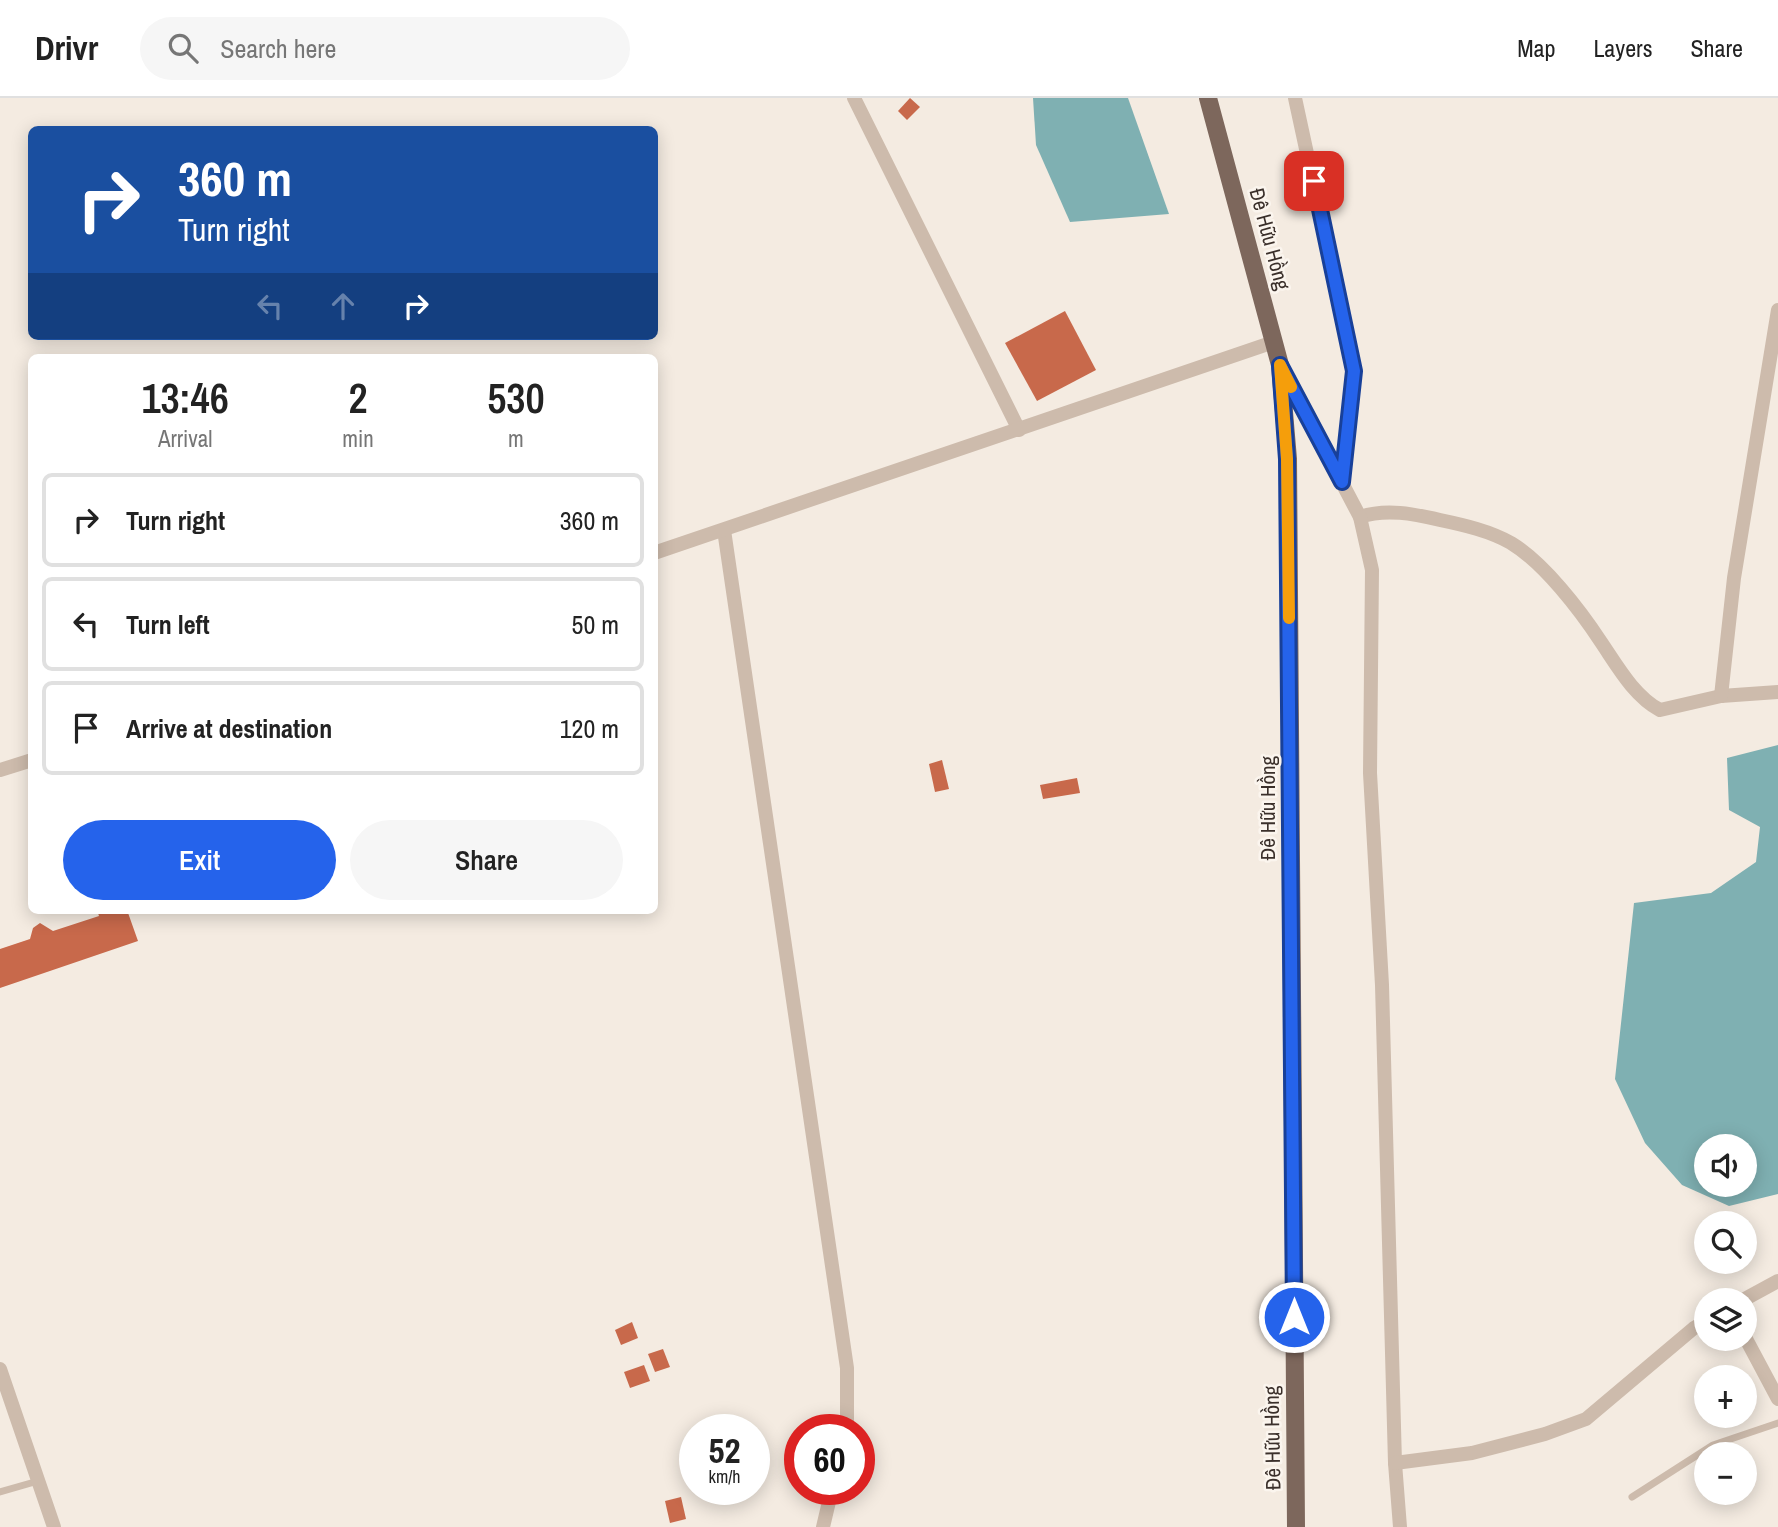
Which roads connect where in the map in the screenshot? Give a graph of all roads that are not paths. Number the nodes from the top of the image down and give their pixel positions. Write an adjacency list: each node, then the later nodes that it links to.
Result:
1 (854, 98): 7 (street)
2 (1208, 98): 5 (main road, Đê Hữu Hồng)
3 (1295, 98): 8 (street)
4 (1778, 310): 13 (street)
5 (1274, 342): 6 (main road, Đê Hữu Hồng); 7 (street)
6 (1280, 365): 8 (street); 31 (main road, Đê Hữu Hồng)
7 (1019, 430): 10 (street)
8 (1342, 482): 9 (street)
9 (1360, 517): 13 (street); 24 (street)
10 (724, 530): 11 (street); 22 (street)
11 (658, 552)
12 (1778, 692): 13 (street)
13 (1721, 696)
14 (28, 761): 15 (street)
15 (0, 770)
16 (1778, 1281): 17 (street)
17 (1757, 1292)
18 (1694, 1327): 24 (street)
19 (1752, 1351): 21 (street)
20 (0, 1372): 25 (street)
21 (1778, 1399)
22 (847, 1414)
23 (1778, 1423): 27 (lane)
24 (1395, 1463): 32 (street)
25 (38, 1481): 26 (lane); 29 (street)
26 (0, 1492)
27 (1632, 1497)
28 (828, 1505): 30 (street)
29 (54, 1527)
30 (823, 1527)
31 (1296, 1527)
32 (1400, 1527)

